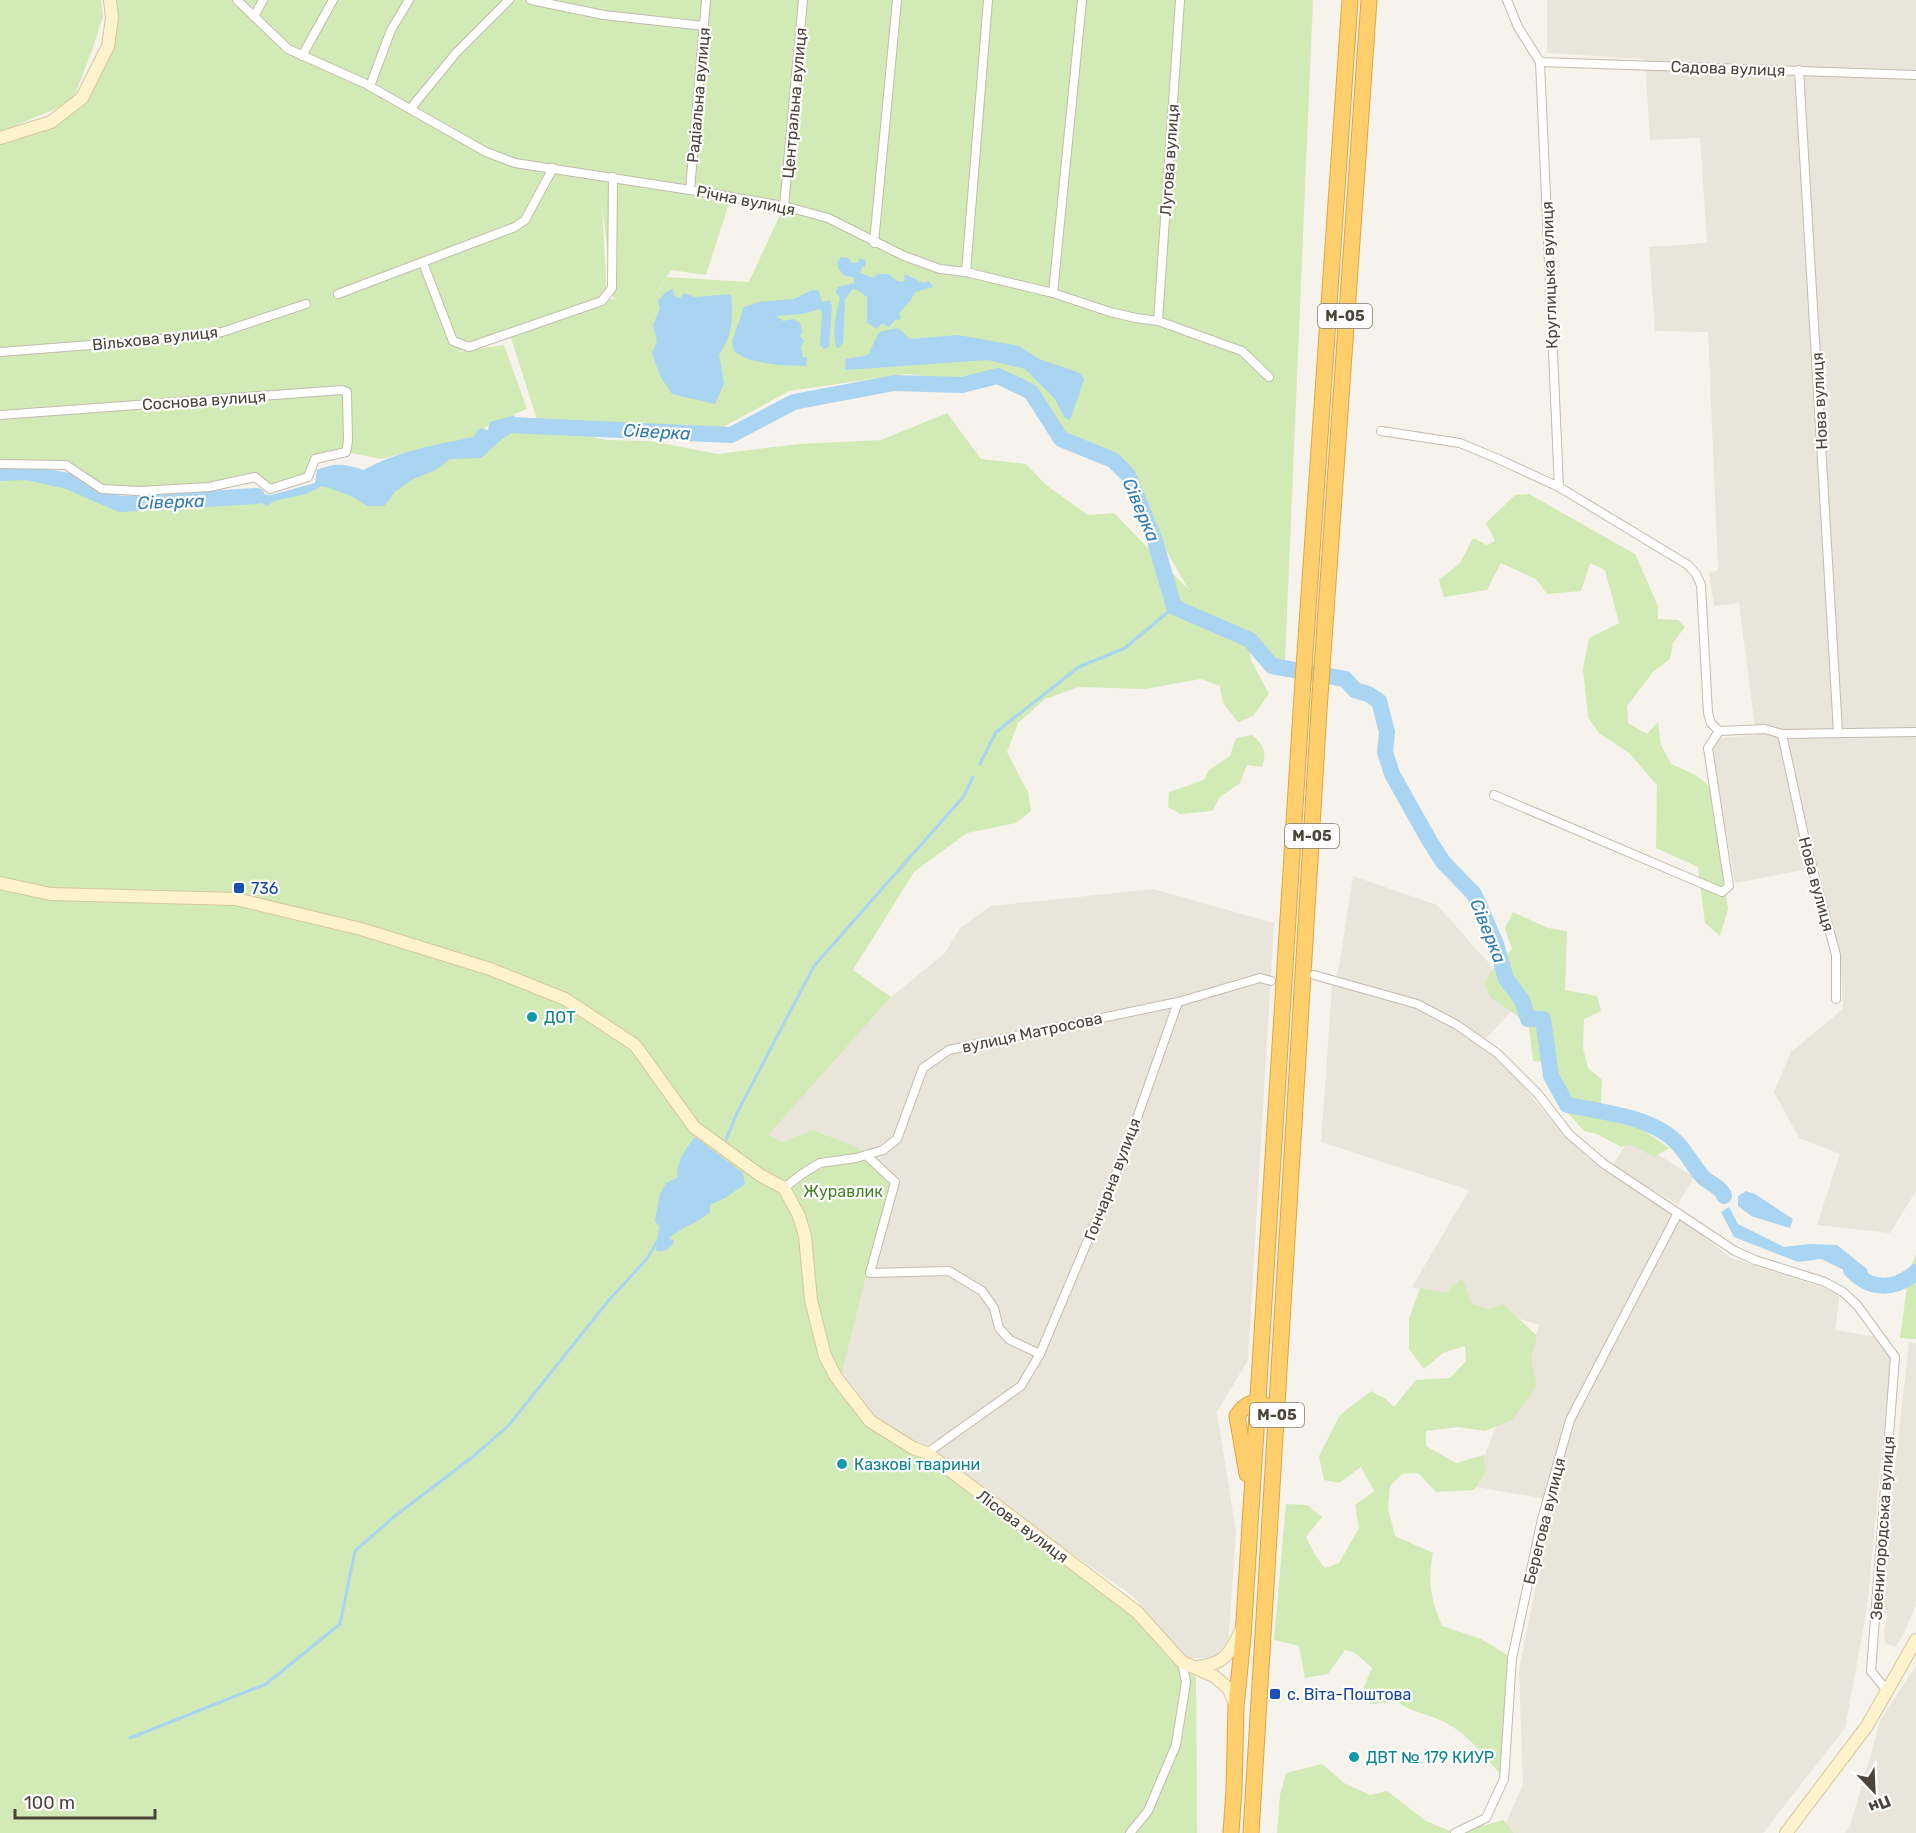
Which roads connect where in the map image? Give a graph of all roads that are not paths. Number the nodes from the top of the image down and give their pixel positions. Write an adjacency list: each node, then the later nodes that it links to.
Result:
1 (110, 0): 25 (street)
2 (237, 0): 17 (street, Річна вулиця)
3 (263, 0): 17 (street)
4 (333, 0): 19 (street)
5 (409, 0): 23 (street)
6 (509, 0): 24 (street)
7 (531, 0): 18 (street)
8 (706, 0): 18 (street, Радіальна вулиця)
9 (803, 0): 29 (street, Центральна вулиця)
10 (897, 0): 30 (street)
11 (988, 0): 32 (street)
12 (1082, 0): 33 (street)
13 (1180, 0): 36 (street, Лугова вулиця)
14 (1350, 0): 57 (highway, М-05)
15 (1369, 0): 59 (highway, М-05)
16 (1507, 0): 20 (street)
17 (254, 17): 19 (street, Річна вулиця)
18 (704, 26): 28 (street, Радіальна вулиця)
19 (302, 56): 23 (street, Річна вулиця)
20 (1540, 62): 21 (street, Садова вулиця); 42 (street, Круглицька вулиця)
21 (1799, 70): 22 (street, Садова вулиця); 44 (street, Нова вулиця)
22 (1916, 75)
23 (370, 86): 24 (street, Річна вулиця)
24 (411, 108): 26 (street, Річна вулиця)
25 (0, 138)
26 (553, 168): 27 (street, Річна вулиця); 31 (street)
27 (614, 177): 28 (street, Річна вулиця); 31 (street)
28 (690, 190): 29 (street, Річна вулиця)
29 (784, 206): 30 (street, Річна вулиця)
30 (874, 243): 32 (street, Річна вулиця)
31 (423, 263): 34 (street)
32 (966, 272): 33 (street, Річна вулиця)
33 (1053, 293): 36 (street, Річна вулиця)
34 (338, 294)
35 (306, 304): 37 (street, Вільхова вулиця)
36 (1158, 321): 38 (street, Річна вулиця)
37 (0, 351)
38 (1269, 377)
39 (0, 415): 41 (street, Соснова вулиця)
40 (1381, 430): 42 (street)
41 (0, 465)
42 (1558, 488): 43 (street)
43 (1719, 731): 46 (street); 47 (street)
44 (1838, 732): 45 (street); 46 (street)
45 (1916, 732)
46 (1782, 734): 51 (street, Нова вулиця)
47 (1494, 795)
48 (0, 883): 54 (street)
49 (1314, 975): 55 (street)
50 (1271, 981): 52 (street, вулиця Матросова)
51 (1836, 999)
52 (1178, 1002): 53 (street, вулиця Матросова); 56 (street, Гончарна вулиця)
53 (866, 1155): 54 (street, вулиця Матросова); 56 (street)
54 (784, 1188): 58 (street, Лісова вулиця)
55 (1678, 1213): 64 (street, Звенигородська вулиця); 69 (street, Берегова вулиця)
56 (1040, 1354): 58 (street, Гончарна вулиця)
57 (1257, 1402): 59 (highway); 60 (highway)
58 (927, 1453): 62 (street, Лісова вулиця)
59 (1273, 1482): 68 (highway, М-05)
60 (1244, 1620): 63 (street); 65 (highway)
61 (1916, 1640): 64 (street)
62 (1182, 1662): 63 (street, Лісова вулиця); 66 (street)
63 (1194, 1667): 65 (street, Лісова вулиця)
64 (1888, 1692): 70 (street)
65 (1236, 1707): 67 (highway)
66 (1130, 1833)
67 (1231, 1833)
68 (1251, 1833)
69 (1455, 1833)
70 (1786, 1833)

